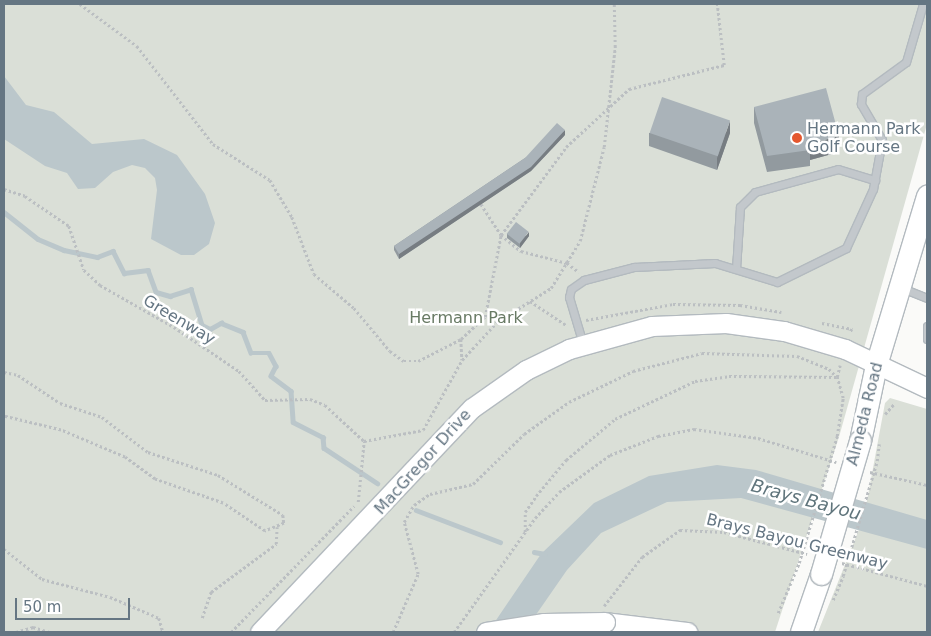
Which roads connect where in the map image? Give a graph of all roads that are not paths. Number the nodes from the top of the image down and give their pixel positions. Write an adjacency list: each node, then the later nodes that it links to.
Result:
1 (923, 4): 2 (lane)
2 (875, 180): 4 (lane); 4 (lane)
3 (927, 200): 5 (main road, Almeda Road)
4 (736, 269): 9 (lane)
5 (901, 287): 6 (lane); 10 (main road, Almeda Road)
6 (927, 298)
7 (927, 326): 8 (lane)
8 (927, 339)
9 (583, 344): 10 (main road, MacGregor Drive); 12 (main road, MacGregor Drive)
10 (876, 365): 11 (main road, MacGregor Drive); 15 (main road, Almeda Road, bridge)
11 (927, 388)
12 (260, 632)
13 (486, 632): 14 (main road, bridge)
14 (687, 632)
15 (801, 632)

